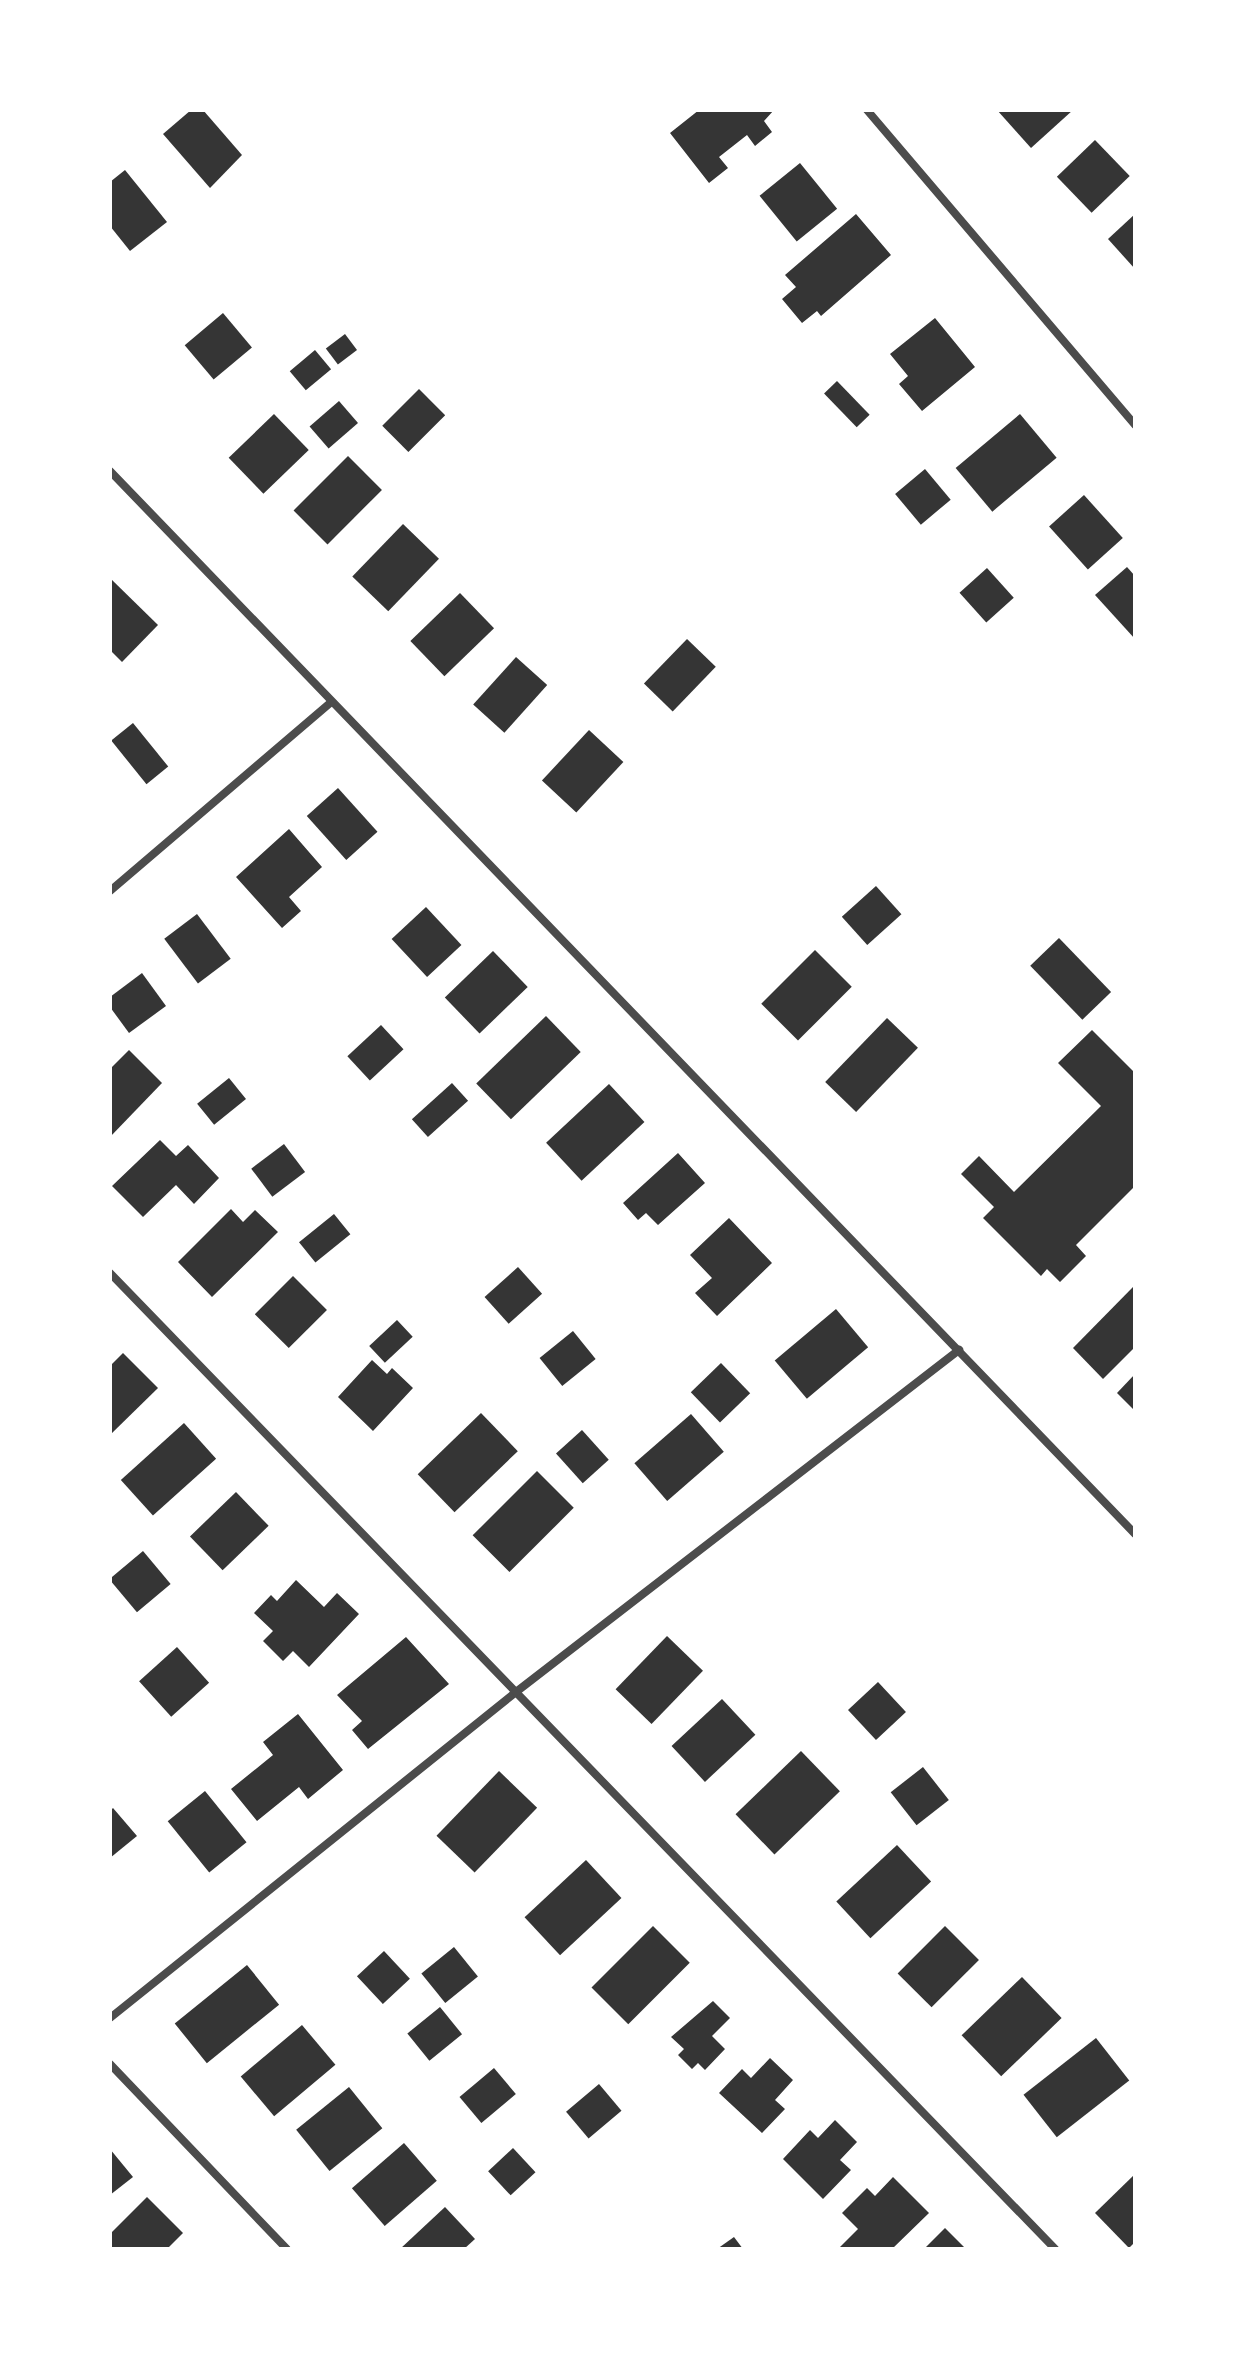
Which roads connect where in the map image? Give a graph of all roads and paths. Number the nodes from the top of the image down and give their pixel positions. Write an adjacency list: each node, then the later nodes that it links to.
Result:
1 (867, 110): 2 (street)
2 (1135, 425)
3 (110, 471): 4 (street)
4 (331, 702): 5 (street); 7 (street)
5 (110, 891)
6 (110, 1273): 9 (street)
7 (959, 1350): 8 (street); 9 (street)
8 (1135, 1534)
9 (516, 1692): 10 (street); 13 (street)
10 (110, 2018)
11 (110, 2064): 12 (street)
12 (287, 2249)
13 (1055, 2249)

